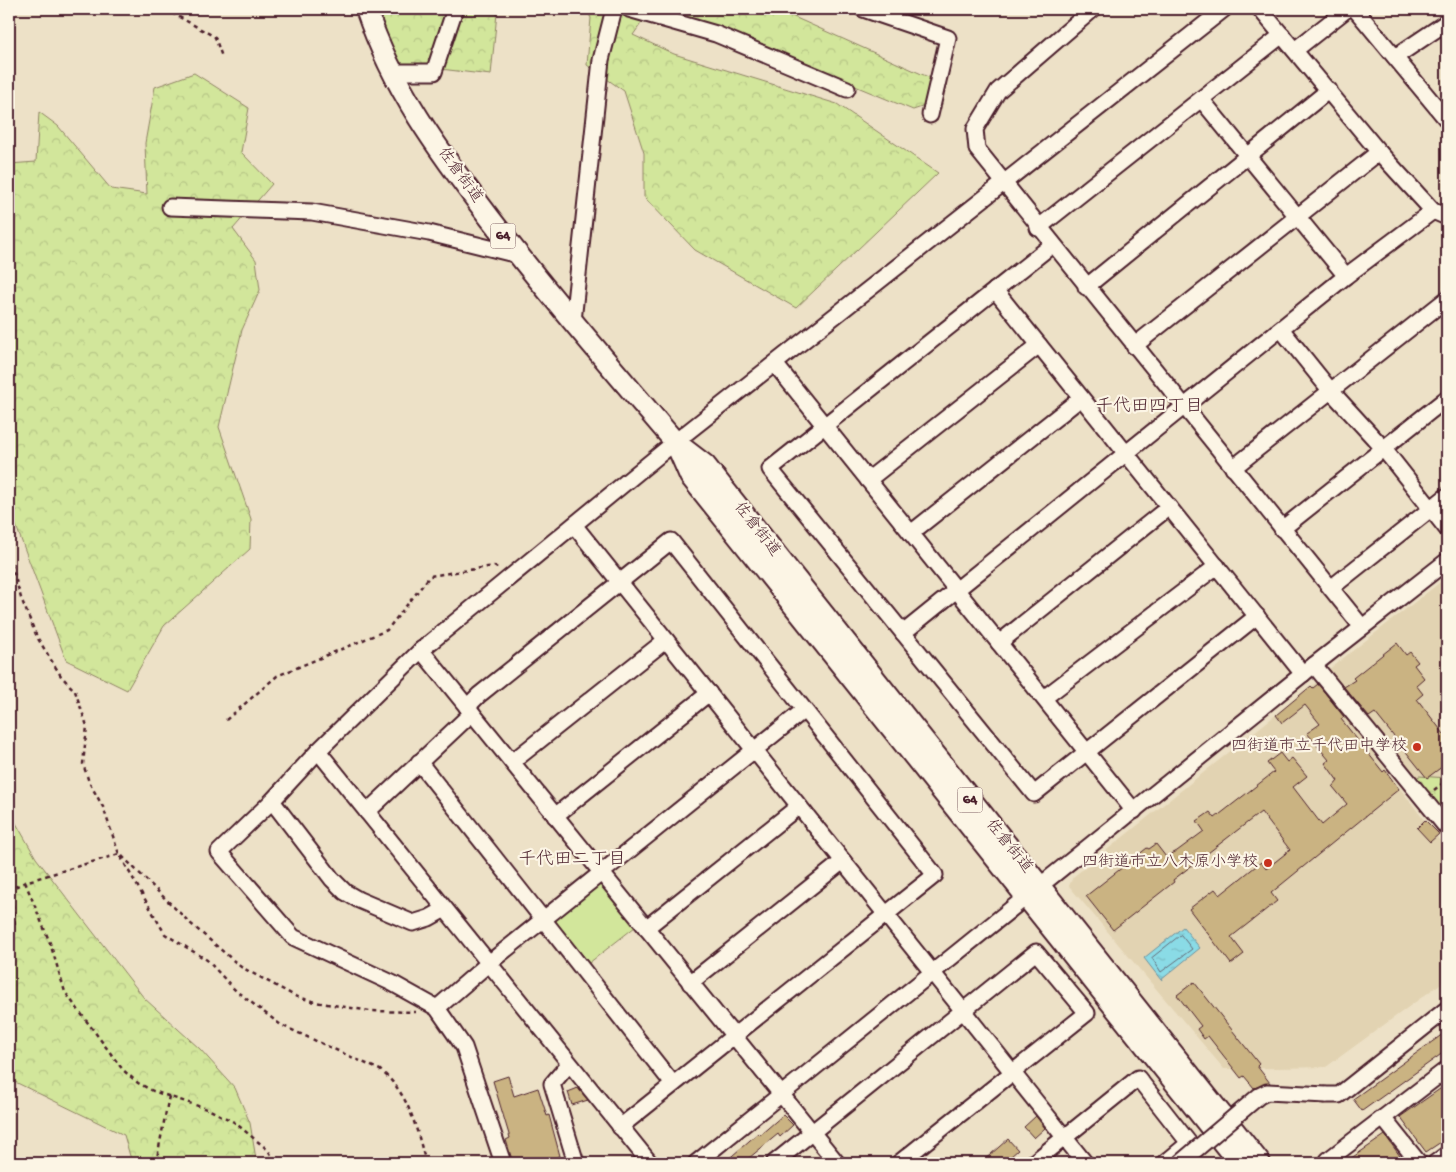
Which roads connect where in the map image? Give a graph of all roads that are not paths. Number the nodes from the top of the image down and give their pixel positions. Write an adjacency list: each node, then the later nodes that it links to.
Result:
1 (366, 9): 15 (main road, 佐倉街道 / 64)
2 (455, 9): 15 (street)
3 (614, 9): 35 (street)
4 (630, 9): 16 (street)
5 (863, 9): 19 (street)
6 (1093, 9): 23 (street)
7 (1224, 9): 23 (street)
8 (1260, 9): 12 (street)
9 (1347, 9): 13 (street)
10 (1355, 9): 14 (street)
11 (1447, 22): 14 (street)
12 (1282, 35): 13 (street); 18 (street)
13 (1295, 50): 17 (street)
14 (1395, 57): 20 (street)
15 (391, 72): 30 (main road, 佐倉街道 / 64)
16 (847, 89)
17 (1329, 90): 21 (street); 22 (street)
18 (1201, 99): 22 (street); 28 (street)
19 (930, 115)
20 (1446, 115)
21 (1379, 152): 25 (street); 26 (street)
22 (1248, 156): 26 (street); 32 (street)
23 (1004, 185): 28 (street); 39 (street)
24 (170, 207): 30 (street)
25 (1433, 211): 27 (street); 31 (street)
26 (1297, 216): 31 (street); 38 (street)
27 (1447, 217)
28 (1038, 228): 29 (street)
29 (1052, 244): 32 (street); 33 (street)
30 (518, 255): 35 (main road, 佐倉街道 / 64)
31 (1346, 276): 36 (street)
32 (1086, 287): 38 (street)
33 (995, 290): 37 (street); 44 (street)
34 (1447, 300): 40 (street)
35 (573, 321): 45 (main road, 佐倉街道 / 64)
36 (1281, 329): 40 (street); 43 (street)
37 (1039, 345): 41 (street); 49 (street)
38 (1134, 346): 43 (street)
39 (775, 364): 44 (street); 45 (street)
40 (1330, 390): 46 (street); 48 (street)
41 (1081, 398): 47 (street); 56 (street)
42 (1447, 398): 46 (street)
43 (1184, 408): 47 (street); 48 (street)
44 (824, 426): 49 (street); 64 (street)
45 (675, 442): 53 (street); 86 (main road, 佐倉街道 / 64)
46 (1383, 448): 52 (street); 54 (street)
47 (1126, 454): 51 (street); 61 (street)
48 (1233, 468): 54 (street)
49 (868, 480): 56 (street)
50 (1447, 496): 52 (street)
51 (1169, 507): 58 (street); 66 (street)
52 (1432, 509): 55 (street); 60 (street)
53 (574, 525): 59 (street); 67 (street)
54 (1282, 528): 60 (street)
55 (1447, 529)
56 (911, 534): 61 (street)
57 (1447, 562): 63 (street)
58 (1217, 566): 62 (street); 70 (street)
59 (619, 582): 65 (street); 71 (street); 72 (street)
60 (1331, 588): 63 (street)
61 (956, 590): 64 (street); 66 (street)
62 (1257, 616): 68 (street); 75 (street)
63 (1362, 627): 68 (street)
64 (903, 632): 75 (street)
65 (666, 640): 69 (street); 77 (street)
66 (999, 643): 70 (street)
67 (421, 650): 71 (street); 74 (street)
68 (1308, 669): 80 (street); 83 (street)
69 (709, 693): 73 (street); 82 (street)
70 (1044, 698): 75 (street)
71 (470, 710): 76 (street); 77 (street)
72 (804, 710): 73 (street); 88 (street)
73 (754, 750): 79 (street); 85 (street)
74 (318, 751): 78 (street); 81 (street)
75 (1087, 752): 80 (street)
76 (419, 762): 81 (street); 89 (street)
77 (512, 762): 82 (street)
78 (272, 801): 87 (street); 94 (street)
79 (799, 806): 84 (street); 90 (street)
80 (1134, 811): 86 (street)
81 (367, 812): 87 (street)
82 (556, 816): 85 (street)
83 (1447, 828)
84 (843, 860): 88 (street); 93 (street)
85 (601, 873): 89 (street); 90 (street)
86 (1033, 892): 92 (street); 119 (main road, 佐倉街道 / 64); 120 (main road, 佐倉街道 / 64)
87 (445, 909): 91 (street)
88 (886, 914): 92 (street); 97 (street)
89 (543, 919): 91 (street); 101 (street)
90 (646, 928): 93 (street)
91 (488, 963): 94 (street); 98 (street)
92 (933, 973): 96 (street); 102 (street)
93 (690, 983): 97 (street)
94 (437, 1008): 108 (street)
95 (1447, 1009): 118 (street, bridge)
96 (963, 1011): 100 (street); 100 (street); 105 (street)
97 (734, 1036): 101 (street); 102 (street)
98 (569, 1064): 104 (street); 109 (street)
99 (1447, 1069): 103 (street)
100 (1013, 1072): 106 (street); 114 (street)
101 (673, 1084): 104 (street)
102 (781, 1095): 105 (street); 111 (street)
103 (1383, 1118): 121 (street); 122 (street)
104 (620, 1127): 110 (street)
105 (812, 1133): 112 (street); 113 (street)
106 (1064, 1137): 115 (street); 116 (street); 117 (street)
107 (1447, 1154): 123 (street)
108 (503, 1163)
109 (576, 1163)
110 (650, 1163)
111 (696, 1163)
112 (774, 1163)
113 (837, 1163)
114 (899, 1163)
115 (1033, 1163)
116 (1086, 1163)
117 (1165, 1163)
118 (1180, 1163)
119 (1239, 1163)
120 (1260, 1163)
121 (1330, 1163)
122 (1419, 1163)
123 (1435, 1163)

